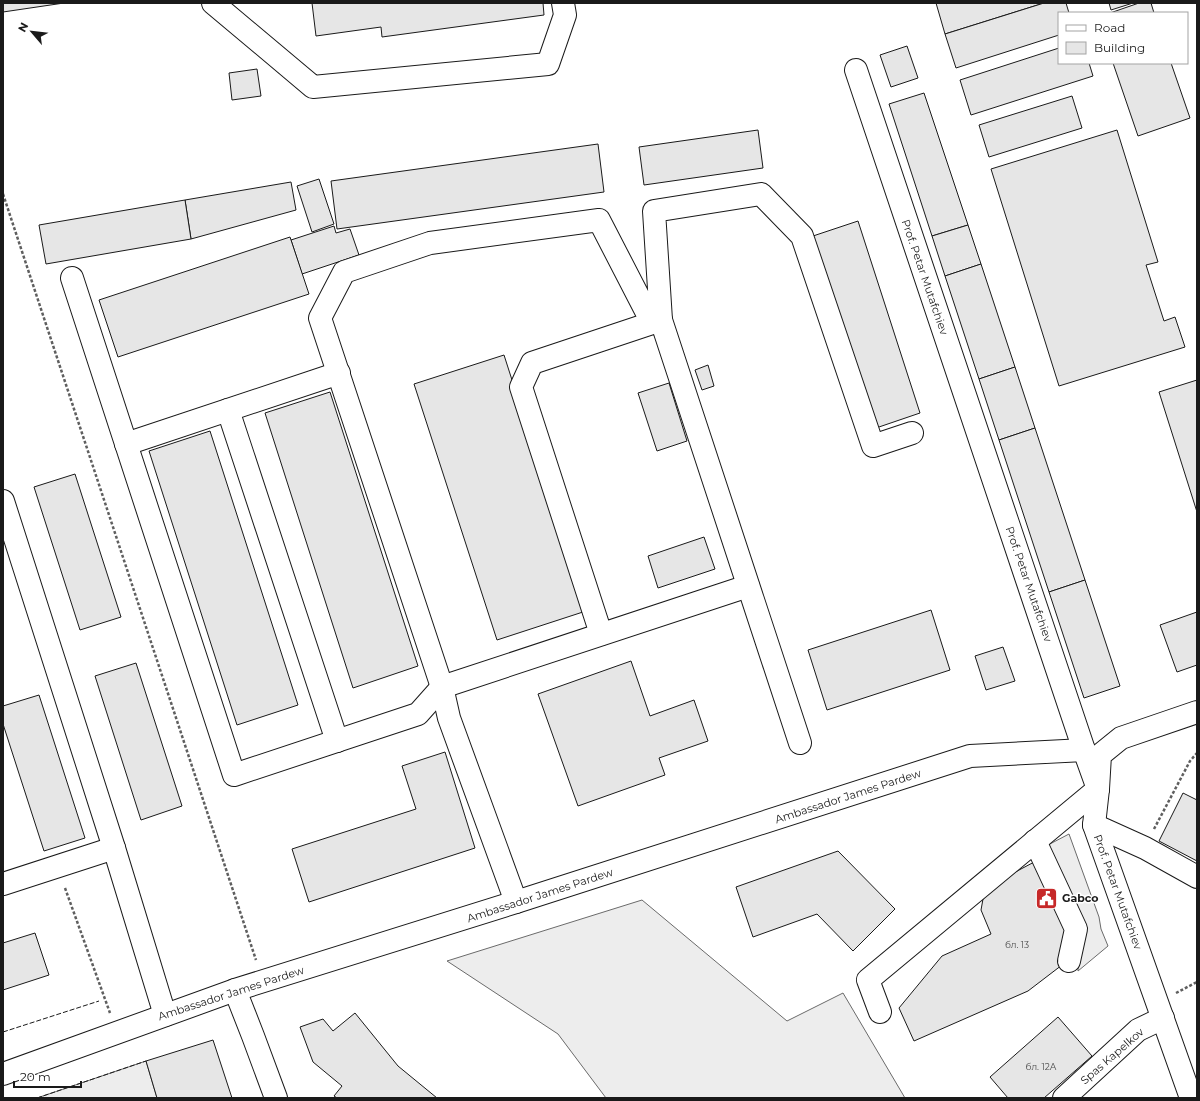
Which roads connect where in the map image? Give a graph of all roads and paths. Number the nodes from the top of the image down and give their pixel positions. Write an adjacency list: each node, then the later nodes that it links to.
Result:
1 (213, 3): 2 (street)
2 (563, 3)
3 (856, 70): 18 (street, Prof. Petar Mutafchiev)
4 (3, 194): 30 (path)
5 (72, 278): 10 (street)
6 (661, 320): 7 (street); 9 (street); 12 (street); 13 (street)
7 (339, 373): 8 (street); 14 (street)
8 (228, 410): 10 (street); 16 (street)
9 (912, 433)
10 (126, 444): 16 (street)
11 (3, 501): 23 (street)
12 (748, 586): 13 (street); 17 (street)
13 (601, 634): 14 (street)
14 (442, 687): 16 (street); 28 (street)
15 (1197, 712): 20 (street)
16 (337, 741)
17 (800, 743)
18 (1084, 750): 20 (street, Prof. Petar Mutafchiev); 28 (street, Ambassador James Pardew)
19 (1197, 753): 24 (path)
20 (1098, 789): 21 (street, Prof. Petar Mutafchiev); 22 (street)
21 (1094, 825): 24 (street); 34 (street, Prof. Petar Mutafchiev)
22 (1036, 841): 29 (street); 32 (street)
23 (114, 848): 25 (street); 33 (street)
24 (1145, 848): 26 (street)
25 (57, 867): 27 (street); 35 (path)
26 (1197, 877)
27 (3, 884)
28 (516, 902): 30 (street, Ambassador James Pardew)
29 (1069, 961)
30 (263, 982): 31 (street, Ambassador James Pardew)
31 (235, 990): 33 (street, Ambassador James Pardew); 37 (street)
32 (880, 1012)
33 (165, 1015): 35 (street, Ambassador James Pardew)
34 (1163, 1018): 38 (street, Spas Kapelkov); 39 (street, Prof. Petar Mutafchiev)
35 (116, 1032): 36 (street, Ambassador James Pardew)
36 (3, 1074)
37 (276, 1098)
38 (1064, 1098)
39 (1191, 1098)

